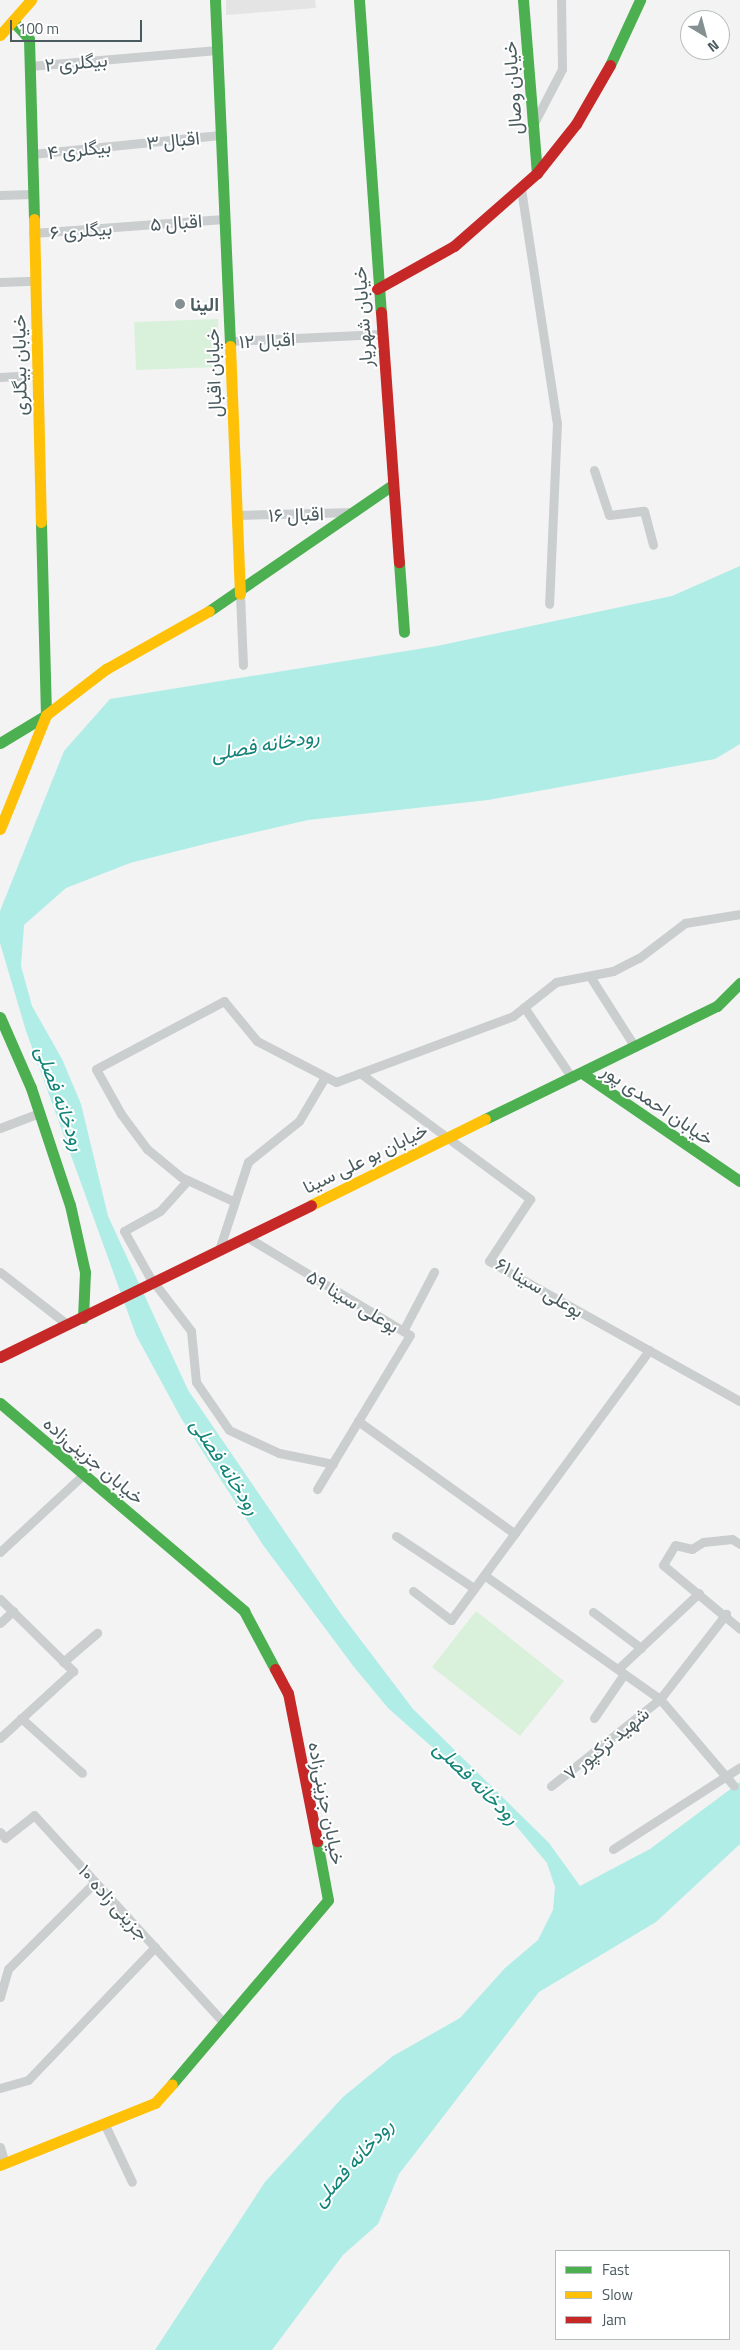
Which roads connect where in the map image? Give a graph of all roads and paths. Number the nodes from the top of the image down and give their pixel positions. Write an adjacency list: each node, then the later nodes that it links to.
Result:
1 (31, 0): 7 (street)
2 (215, 0): 9 (street, خیابان اقبال)
3 (359, 0): 24 (street, خیابان شهریار)
4 (523, 0): 11 (street, خیابان وصال)
5 (561, 0): 11 (street)
6 (640, 0): 15 (street)
7 (13, 21): 8 (street); 10 (street, خیابان بیگلری)
8 (0, 35)
9 (217, 50): 10 (street, بیگلری ۲); 12 (street, خیابان اقبال)
10 (30, 66): 14 (street, خیابان بیگلری)
11 (533, 126): 15 (street, خیابان وصال)
12 (220, 135): 13 (street, اقبال ۳); 19 (street, خیابان اقبال)
13 (126, 144): 14 (street, بیگلری ۴)
14 (32, 154): 17 (street, خیابان بیگلری)
15 (536, 174): 16 (street)
16 (521, 189): 24 (street); 35 (street)
17 (32, 194): 18 (street); 21 (street, خیابان بیگلری)
18 (0, 195)
19 (223, 219): 20 (street, اقبال ۵); 26 (street, خیابان اقبال)
20 (128, 226): 21 (street, بیگلری ۶)
21 (33, 233): 22 (street, خیابان بیگلری)
22 (34, 281): 23 (street); 27 (street, خیابان بیگلری)
23 (0, 282)
24 (377, 289): 25 (street, خیابان شهریار)
25 (381, 334): 26 (street, اقبال ۱۲); 30 (street, خیابان شهریار)
26 (229, 341): 32 (street, خیابان اقبال)
27 (37, 375): 28 (street); 38 (street, خیابان بیگلری)
28 (0, 377)
29 (594, 470): 33 (street)
30 (392, 486): 31 (street); 36 (street, خیابان شهریار)
31 (355, 512): 32 (street, اقبال ۱۶); 34 (street)
32 (236, 515): 34 (street, خیابان اقبال)
33 (653, 546)
34 (240, 594): 37 (street); 38 (street)
35 (549, 604)
36 (404, 632)
37 (243, 665)
38 (46, 715): 39 (street); 40 (street)
39 (0, 743)
40 (0, 828)
41 (740, 914): 42 (street)
42 (592, 978): 44 (street); 47 (street)
43 (740, 984): 47 (street, خیابان بو علی سینا)
44 (524, 1007): 48 (street); 49 (street)
45 (0, 1017): 46 (street)
46 (3, 1034): 51 (street)
47 (635, 1047): 49 (street, خیابان بو علی سینا)
48 (360, 1073): 50 (street); 53 (street)
49 (577, 1076): 53 (street, خیابان بو علی سینا); 55 (street, خیابان احمدی پور)
50 (326, 1077): 54 (street); 56 (street)
51 (39, 1113): 52 (street); 62 (street)
52 (0, 1128)
53 (448, 1137): 57 (street, خیابان بو علی سینا); 65 (street, بوعلی سینا ۶۱)
54 (187, 1180): 56 (street); 61 (street)
55 (740, 1181)
56 (233, 1201): 58 (street)
57 (245, 1236): 58 (street, خیابان بو علی سینا); 64 (street, بوعلی سینا ۵۹)
58 (219, 1250): 61 (street, خیابان بو علی سینا)
59 (0, 1272): 63 (street)
60 (434, 1272): 64 (street)
61 (156, 1283): 62 (street, خیابان بو علی سینا); 70 (street)
62 (83, 1318): 63 (street, خیابان بو علی سینا)
63 (68, 1325): 66 (street, خیابان بو علی سینا)
64 (403, 1331): 69 (street, بوعلی سینا ۵۹)
65 (649, 1350): 67 (street, بوعلی سینا ۶۱); 73 (street)
66 (0, 1357)
67 (740, 1401)
68 (0, 1403): 71 (street, خیابان جزینی‌زاده)
69 (358, 1421): 70 (street, بوعلی سینا ۵۹); 73 (street)
70 (332, 1464): 72 (street, بوعلی سینا ۵۹)
71 (84, 1474): 76 (street); 105 (street, خیابان جزینی‌زاده)
72 (317, 1489)
73 (515, 1534): 77 (street)
74 (396, 1536): 78 (street)
75 (740, 1544): 80 (street)
76 (0, 1552)
77 (484, 1575): 78 (street); 90 (street)
78 (474, 1588): 79 (street)
79 (414, 1591)
80 (699, 1593): 84 (street); 88 (street)
81 (0, 1599): 82 (street)
82 (13, 1611): 85 (street); 89 (street)
83 (593, 1612): 88 (street)
84 (726, 1614): 86 (street); 91 (street, شهید ترکپور ۷)
85 (0, 1623)
86 (740, 1629)
87 (97, 1634): 89 (street)
88 (640, 1648): 90 (street)
89 (63, 1662): 92 (street)
90 (621, 1672): 91 (street); 93 (street)
91 (660, 1699): 97 (street); 98 (street, شهید ترکپور ۷)
92 (21, 1718): 94 (street); 96 (street)
93 (594, 1718)
94 (0, 1738)
95 (740, 1767): 97 (street)
96 (82, 1774)
97 (725, 1779): 99 (street); 101 (street)
98 (551, 1786)
99 (734, 1786)
100 (0, 1832): 102 (street, جزینی زاده ۱۰)
101 (613, 1849)
102 (96, 1882): 103 (street, جزینی زاده ۱۰); 104 (street)
103 (155, 1947): 105 (street, جزینی زاده ۱۰); 106 (street)
104 (0, 1997)
105 (223, 2022): 107 (street, خیابان جزینی‌زاده)
106 (0, 2088)
107 (104, 2123): 109 (street, خیابان جزینی‌زاده); 110 (street)
108 (0, 2147): 109 (street)
109 (3, 2164)
110 (132, 2182)

